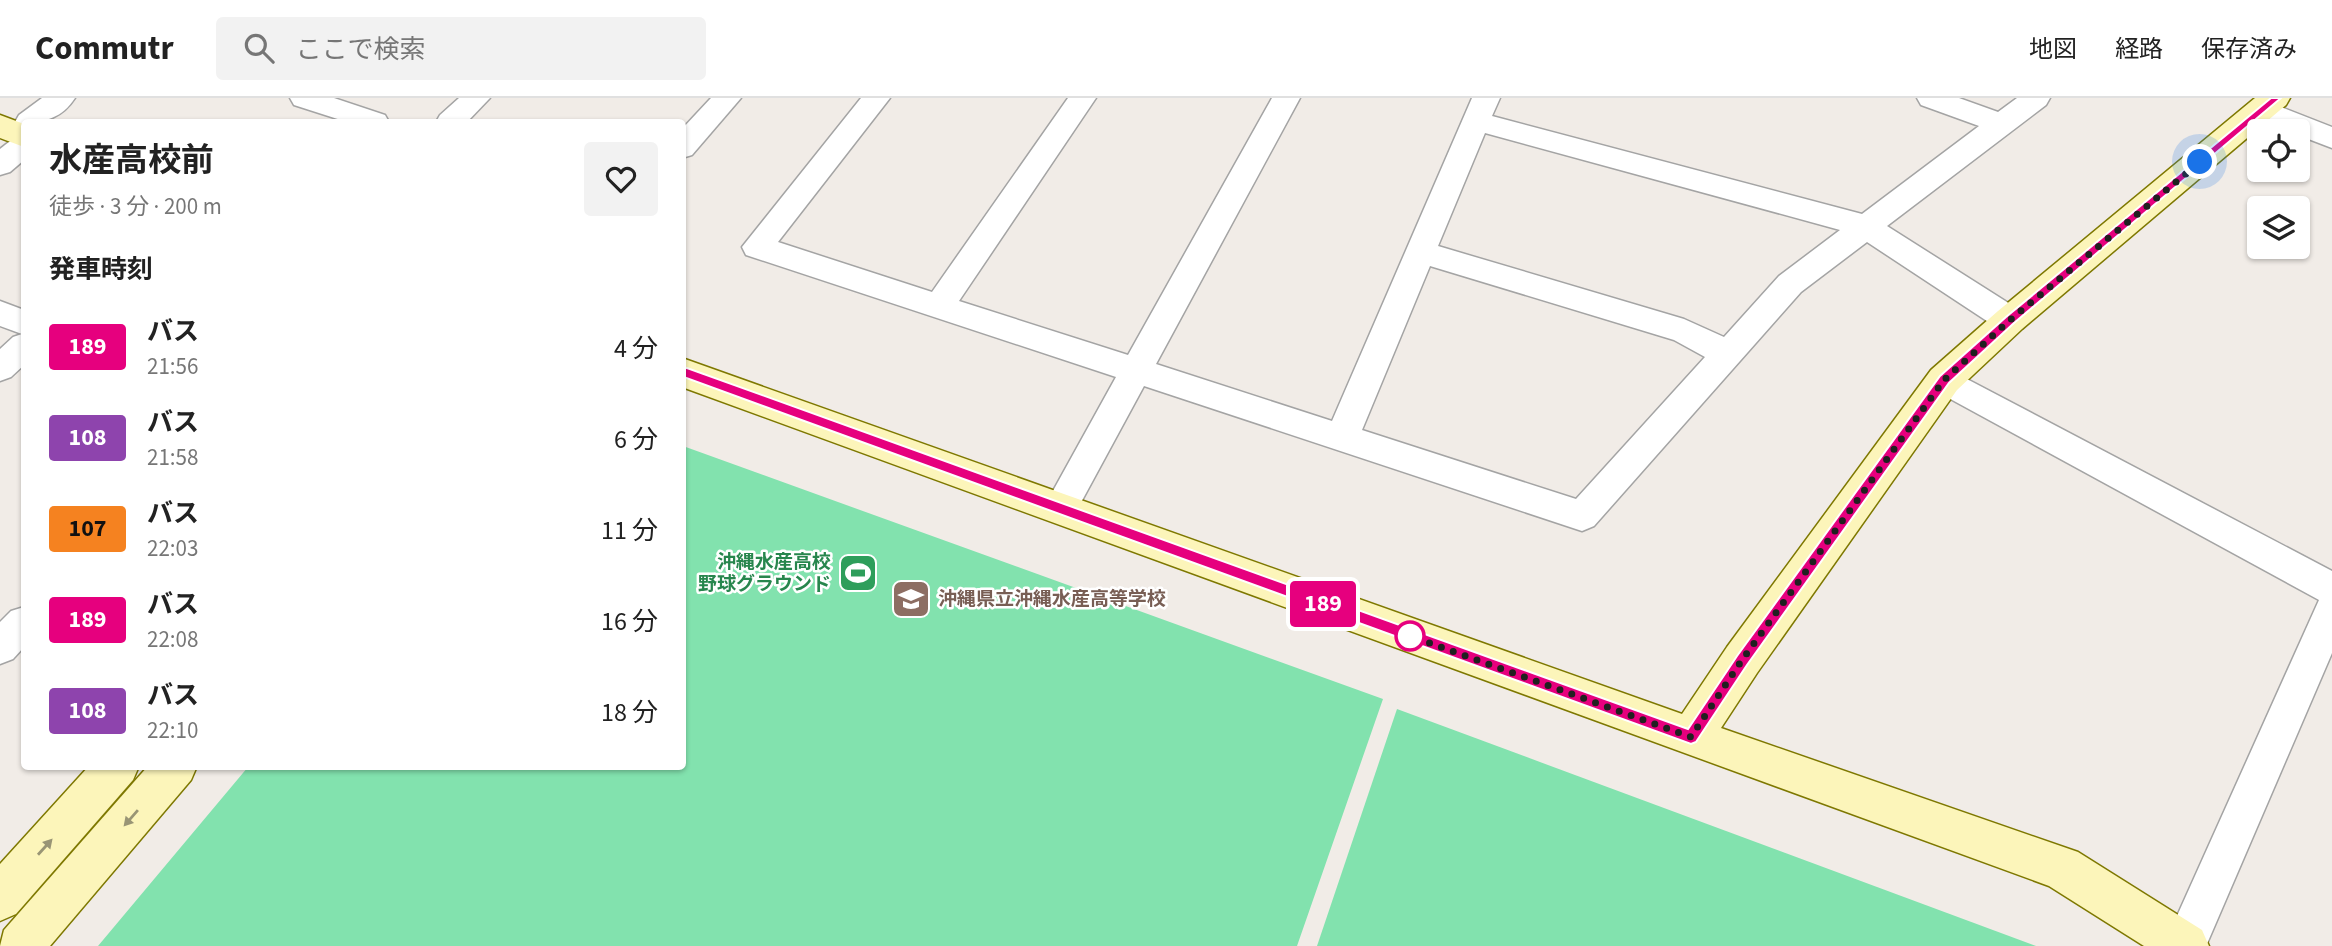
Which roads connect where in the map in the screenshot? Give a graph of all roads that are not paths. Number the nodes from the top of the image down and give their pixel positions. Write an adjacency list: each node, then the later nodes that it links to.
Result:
1 (61, 98): 12 (street)
2 (304, 98): 13 (street)
3 (476, 98): 14 (street)
4 (727, 98): 18 (street)
5 (876, 98): 22 (street)
6 (1082, 98): 22 (street)
7 (1286, 98): 29 (street)
8 (1931, 98): 15 (street)
9 (2036, 98): 15 (street)
10 (2269, 103): 17 (street); 24 (street)
11 (1481, 110): 20 (street); 21 (street)
12 (35, 119)
13 (366, 119)
14 (453, 119)
15 (2001, 124): 20 (street)
16 (20, 131): 19 (street)
17 (2332, 138)
18 (686, 144)
19 (0, 165)
20 (1865, 226): 24 (street); 27 (street)
21 (1420, 252): 27 (street); 32 (street)
22 (938, 307): 29 (street)
23 (0, 313): 25 (street)
24 (2010, 320): 31 (street)
25 (21, 322)
26 (21, 349): 28 (street)
27 (1727, 353): 32 (street)
28 (0, 368)
29 (1136, 371): 32 (street); 33 (street)
30 (686, 373): 33 (street)
31 (1944, 380): 34 (street); 38 (street)
32 (1342, 437)
33 (1060, 509): 38 (street)
34 (2332, 589)
35 (2332, 611): 42 (street)
36 (21, 626): 37 (street)
37 (0, 647)
38 (1691, 737): 42 (street)
39 (114, 770): 41 (street, one-way to 39)
40 (173, 770): 43 (street, one-way to 43)
41 (0, 898)
42 (2185, 945)
43 (20, 946)

